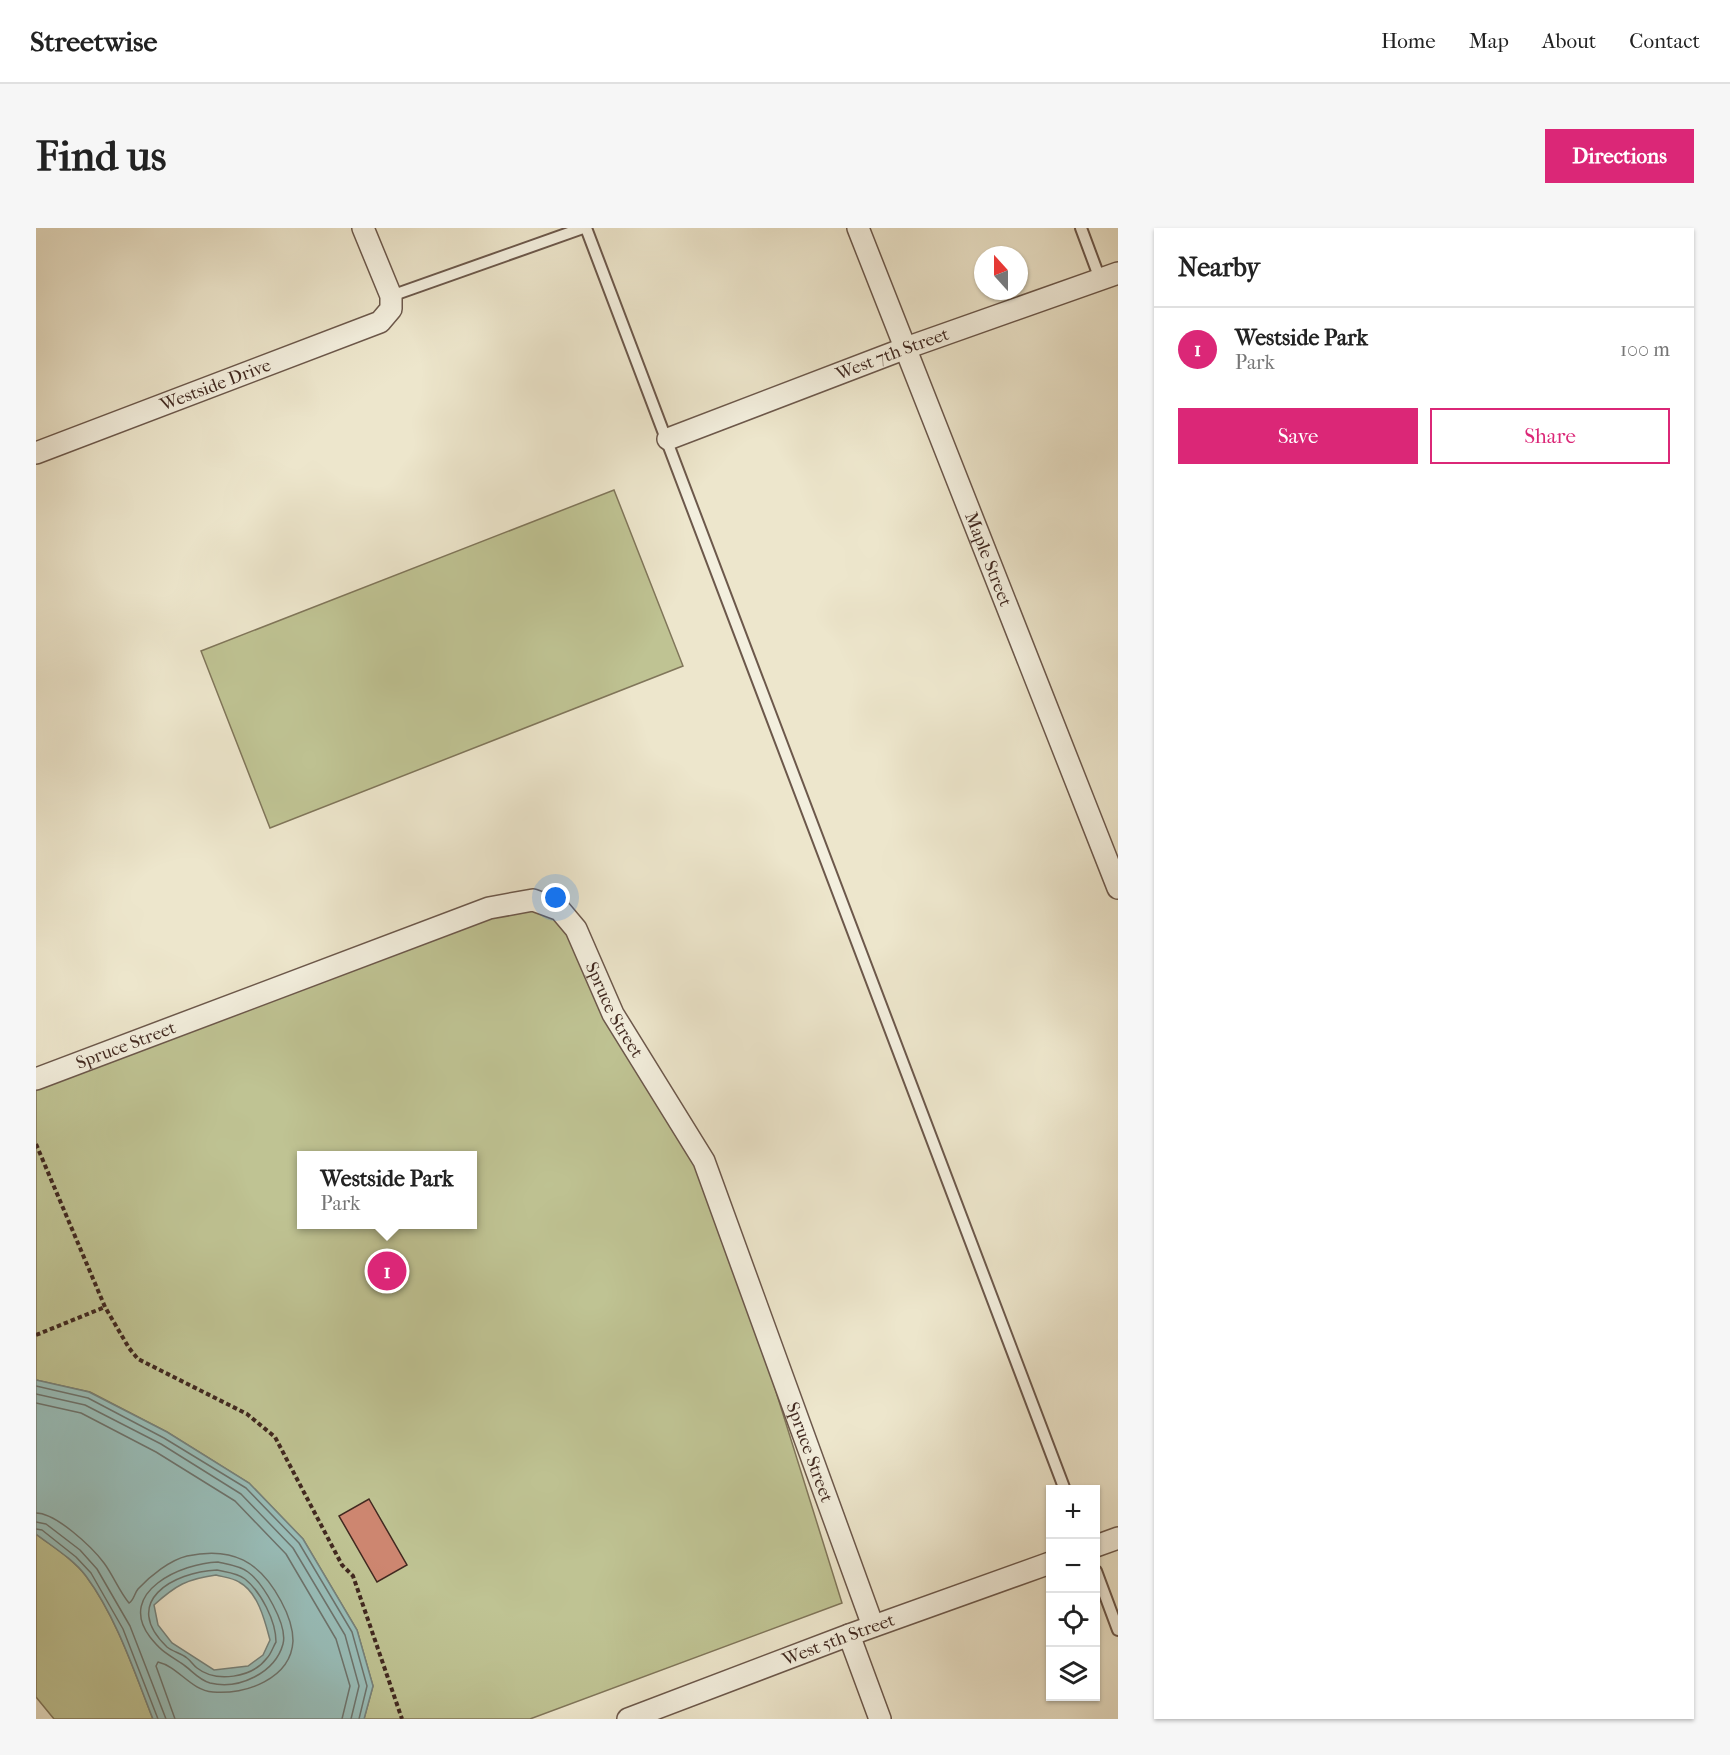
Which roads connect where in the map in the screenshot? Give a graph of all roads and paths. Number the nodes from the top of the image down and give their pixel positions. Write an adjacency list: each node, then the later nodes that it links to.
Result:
1 (363, 228): 6 (street)
2 (584, 228): 6 (lane, Westside Drive); 8 (lane, Westside Drive)
3 (858, 228): 7 (street, Maple Street)
4 (1081, 228): 5 (lane)
5 (1109, 276): 7 (street, West 7th Street)
6 (391, 303): 9 (street, Westside Drive)
7 (906, 348): 8 (street, West 7th Street); 10 (street, Maple Street)
8 (668, 439): 15 (lane, Westside Drive)
9 (36, 453)
10 (1118, 888)
11 (36, 1079): 20 (street, Spruce Street)
12 (36, 1144): 13 (path)
13 (105, 1307): 14 (path); 23 (path)
14 (36, 1335)
15 (1063, 1485)
16 (1118, 1538): 17 (street)
17 (1100, 1544)
18 (1046, 1564): 20 (street, West 5th Street)
19 (1100, 1584): 21 (lane)
20 (873, 1626): 22 (street, West 5th Street)
21 (1118, 1630)
22 (849, 1635): 24 (street, West 5th Street); 25 (street)
23 (402, 1719)
24 (628, 1719)
25 (880, 1719)

